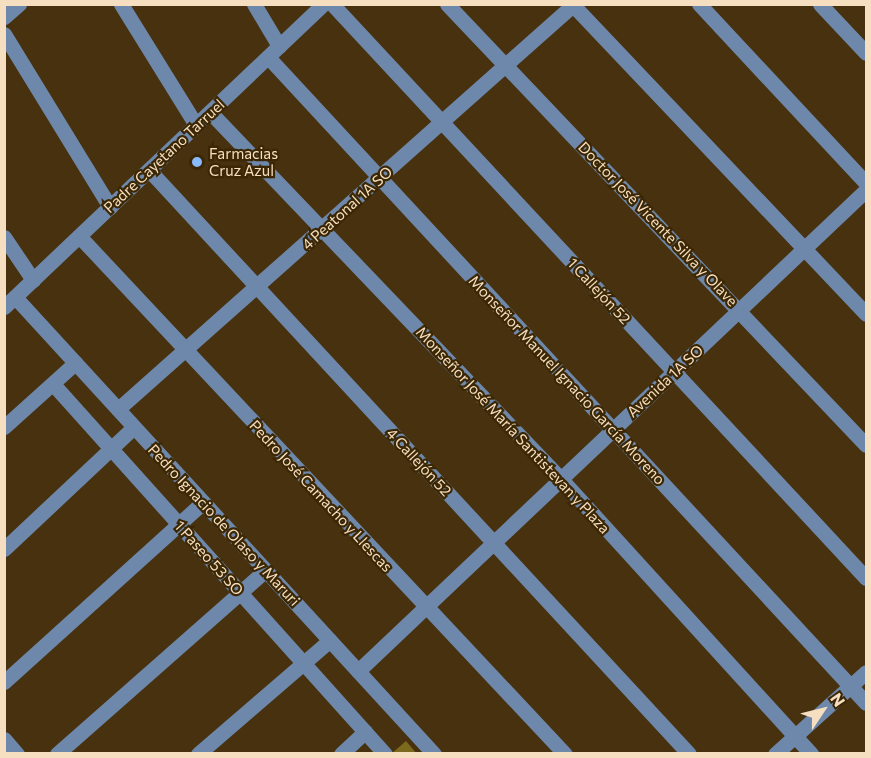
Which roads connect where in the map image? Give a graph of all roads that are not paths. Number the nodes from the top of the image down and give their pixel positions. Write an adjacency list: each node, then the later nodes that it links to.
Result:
1 (19, 4): 10 (street)
2 (121, 4): 17 (street)
3 (254, 4): 12 (street, Monseñor Manuel Ignacio García Moreno)
4 (323, 4): 12 (street, Padre Cayetano Tarruel)
5 (332, 4): 16 (street, 1 Callejón 52)
6 (447, 4): 14 (street, Doctor José Vicente Silva y Olave)
7 (699, 4): 20 (street)
8 (820, 4): 13 (street)
9 (573, 5): 14 (street, 4 Peatonal 1A SO); 26 (street)
10 (4, 17)
11 (4, 34): 22 (street)
12 (273, 51): 15 (street, Padre Cayetano Tarruel); 19 (street, Monseñor Manuel Ignacio García Moreno)
13 (867, 53)
14 (506, 65): 16 (street, 4 Peatonal 1A SO); 30 (street, Doctor José Vicente Silva y Olave)
15 (210, 112): 17 (street, Padre Cayetano Tarruel); 23 (street, Monseñor José María Santistevan y Plaza)
16 (442, 123): 19 (street, 4 Peatonal 1A SO); 34 (street, 1 Callejón 52)
17 (196, 125): 18 (street, Padre Cayetano Tarruel)
18 (149, 170): 22 (street, Padre Cayetano Tarruel); 28 (street, 4 Callejón 52)
19 (380, 178): 23 (street, 4 Peatonal 1A SO); 39 (street, Monseñor Manuel Ignacio García Moreno)
20 (867, 183)
21 (867, 190): 26 (street, Avenida 1A SO)
22 (110, 207): 24 (street, Padre Cayetano Tarruel)
23 (324, 229): 28 (street, 4 Peatonal 1A SO); 42 (street, Monseñor José María Santistevan y Plaza)
24 (79, 236): 27 (street, Padre Cayetano Tarruel); 32 (street, Pedro José Camacho y Llescas)
25 (4, 237): 27 (street)
26 (805, 249): 30 (street, Avenida 1A SO); 31 (street)
27 (33, 280): 29 (street, Padre Cayetano Tarruel)
28 (258, 288): 32 (street, 4 Peatonal 1A SO); 45 (street, 4 Callejón 52)
29 (10, 302): 33 (street, Pedro Ignacio de Olaso y Maruri)
30 (741, 310): 34 (street, Avenida 1A SO); 40 (street, Doctor José Vicente Silva y Olave)
31 (867, 314)
32 (187, 352): 36 (street, 4 Peatonal 1A SO); 50 (street, Pedro José Camacho y Llescas)
33 (75, 363): 35 (street); 36 (street, Pedro Ignacio de Olaso y Maruri)
34 (675, 372): 39 (street, Avenida 1A SO); 48 (street, 1 Callejón 52)
35 (54, 384): 37 (street); 41 (street, 1 Paseo 53 SO)
36 (118, 409): 38 (street, Pedro Ignacio de Olaso y Maruri)
37 (4, 427)
38 (134, 427): 41 (street); 43 (street, Pedro Ignacio de Olaso y Maruri)
39 (613, 430): 42 (street, Avenida 1A SO); 56 (street, Monseñor Manuel Ignacio García Moreno)
40 (867, 445)
41 (111, 448): 44 (street, 1 Paseo 53 SO); 46 (street)
42 (561, 479): 45 (street, Avenida 1A SO); 59 (street, Monseñor José María Santistevan y Plaza)
43 (203, 502): 44 (street); 47 (street, Pedro Ignacio de Olaso y Maruri)
44 (178, 524): 49 (street, 1 Paseo 53 SO); 55 (street)
45 (494, 542): 50 (street, Avenida 1A SO); 68 (street, 4 Callejón 52)
46 (4, 549)
47 (266, 570): 49 (street); 51 (street, Pedro Ignacio de Olaso y Maruri)
48 (867, 578)
49 (240, 592): 52 (street, 1 Paseo 53 SO); 62 (street)
50 (425, 607): 53 (street, Avenida 1A SO); 67 (street, Pedro José Camacho y Llescas)
51 (330, 640): 52 (street); 53 (street, Pedro Ignacio de Olaso y Maruri)
52 (302, 662): 58 (street, 1 Paseo 53 SO); 63 (street)
53 (358, 670): 66 (street, Pedro Ignacio de Olaso y Maruri)
54 (867, 672): 56 (street)
55 (4, 682)
56 (850, 685): 57 (street, Monseñor Manuel Ignacio García Moreno); 59 (street)
57 (867, 703)
58 (366, 732): 64 (street); 65 (street, 1 Paseo 53 SO)
59 (795, 737): 69 (street); 70 (street, Monseñor José María Santistevan y Plaza)
60 (4, 739): 61 (street)
61 (17, 753)
62 (57, 753)
63 (198, 753)
64 (341, 753)
65 (385, 753)
66 (434, 753)
67 (565, 753)
68 (689, 753)
69 (775, 753)
70 (811, 753)

